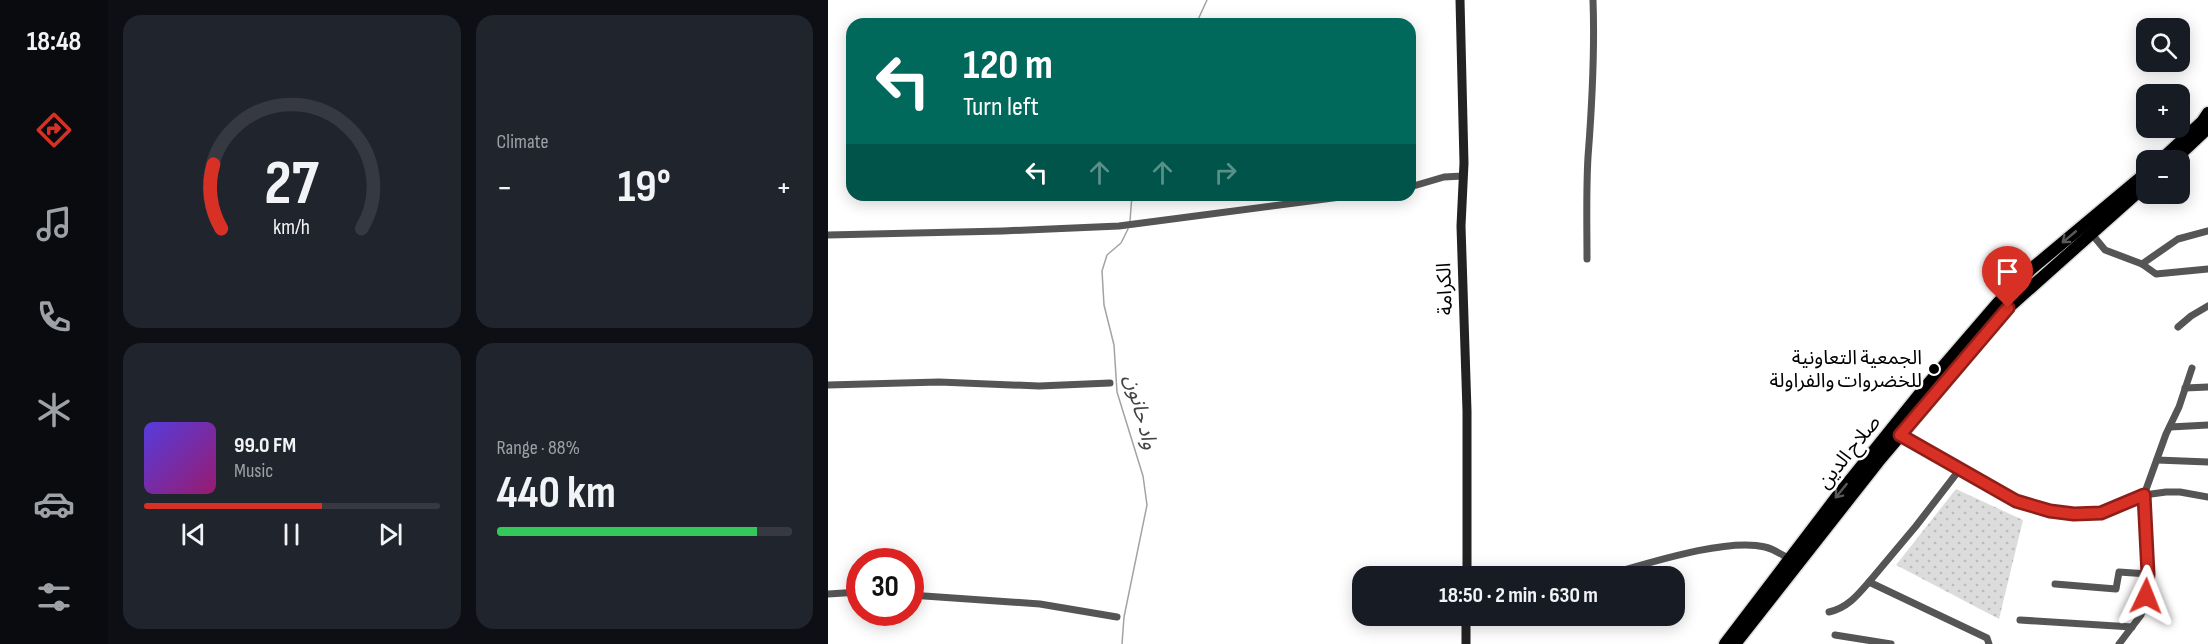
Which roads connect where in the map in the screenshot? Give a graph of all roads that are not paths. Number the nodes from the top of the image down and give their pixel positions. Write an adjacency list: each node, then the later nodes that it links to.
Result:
1 (1460, 0): 7 (main road, الكرامة)
2 (1593, 0): 15 (street)
3 (2208, 113): 5 (highway)
4 (2208, 128): 6 (highway)
5 (2172, 150)
6 (2185, 150)
7 (1463, 176): 9 (street); 34 (main road, الكرامة)
8 (2136, 181): 33 (highway, صلاح الدين, one-way to 33)
9 (1416, 185)
10 (2136, 193): 13 (highway, صلاح الدين)
11 (1310, 201): 14 (street)
12 (2208, 231): 16 (street)
13 (2091, 233): 16 (street); 27 (highway, صلاح الدين)
14 (828, 234)
15 (1587, 259)
16 (2142, 264): 17 (street)
17 (2208, 269)
18 (2208, 306): 19 (street)
19 (2178, 327)
20 (2192, 368): 24 (street)
21 (1110, 383): 22 (street)
22 (828, 385)
23 (2208, 387): 24 (street)
24 (2185, 388): 26 (street)
25 (2208, 425): 26 (street)
26 (2170, 427): 28 (street)
27 (1900, 435): 30 (street); 50 (highway, صلاح الدين)
28 (2157, 460): 29 (street); 31 (street)
29 (2208, 462)
30 (1960, 468): 31 (street); 37 (street)
31 (2144, 495): 32 (street); 36 (street)
32 (2208, 496)
33 (1790, 559): 35 (street); 49 (highway, صلاح الدين)
34 (1467, 566)
35 (1639, 566)
36 (2148, 574): 38 (street); 46 (street)
37 (1869, 582): 42 (street); 52 (street)
38 (2055, 584)
39 (846, 593): 40 (street)
40 (828, 594)
41 (924, 596): 43 (street)
42 (1829, 612)
43 (1117, 617)
44 (2020, 620): 46 (street)
45 (1466, 626): 48 (main road)
46 (2132, 627): 53 (street)
47 (1835, 634): 51 (street)
48 (1466, 644)
49 (1725, 644)
50 (1735, 644)
51 (1891, 644)
52 (1989, 644)
53 (2119, 644)

